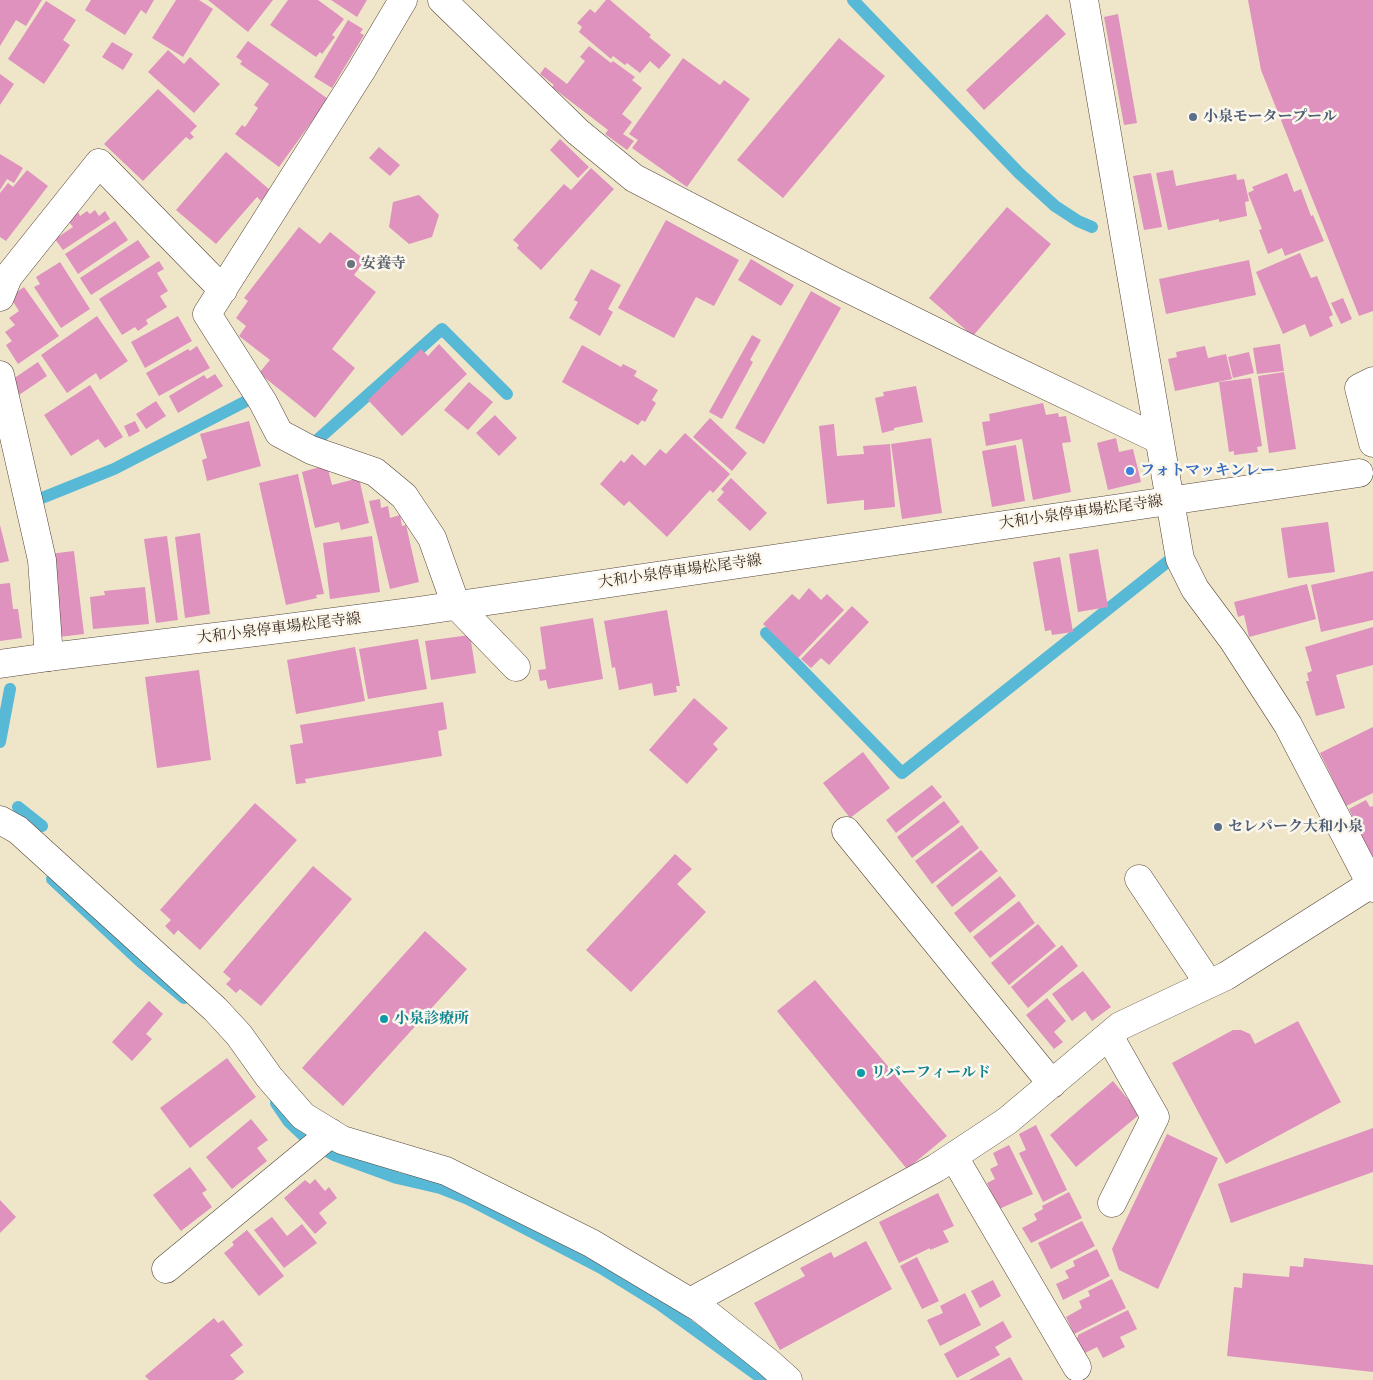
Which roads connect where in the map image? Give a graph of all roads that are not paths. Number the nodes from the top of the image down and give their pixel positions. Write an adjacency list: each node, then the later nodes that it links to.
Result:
1 (403, 0): 4 (street)
2 (442, 0): 10 (street)
3 (1084, 0): 10 (street)
4 (223, 290): 5 (street); 14 (street)
5 (0, 297)
6 (0, 375): 9 (street)
7 (1373, 381): 8 (street)
8 (1370, 419): 11 (street)
9 (6, 438): 15 (street)
10 (1158, 439): 13 (street)
11 (1373, 443)
12 (1370, 472): 13 (street, 大和小泉停車場松尾寺線)
13 (1170, 499): 14 (street, 大和小泉停車場松尾寺線); 21 (street)
14 (456, 605): 15 (street, 大和小泉停車場松尾寺線); 17 (street)
15 (49, 657): 16 (street, 大和小泉停車場松尾寺線)
16 (0, 664)
17 (516, 667)
18 (0, 820): 25 (street)
19 (846, 831): 24 (street)
20 (1139, 879): 22 (street)
21 (1372, 886): 22 (street)
22 (1208, 984): 23 (street)
23 (1109, 1036): 24 (street); 27 (street)
24 (1052, 1084): 26 (street)
25 (320, 1143): 28 (street); 29 (street)
26 (954, 1156): 29 (street); 30 (street)
27 (1112, 1203)
28 (166, 1269)
29 (690, 1302): 31 (street)
30 (1077, 1367)
31 (788, 1380)

